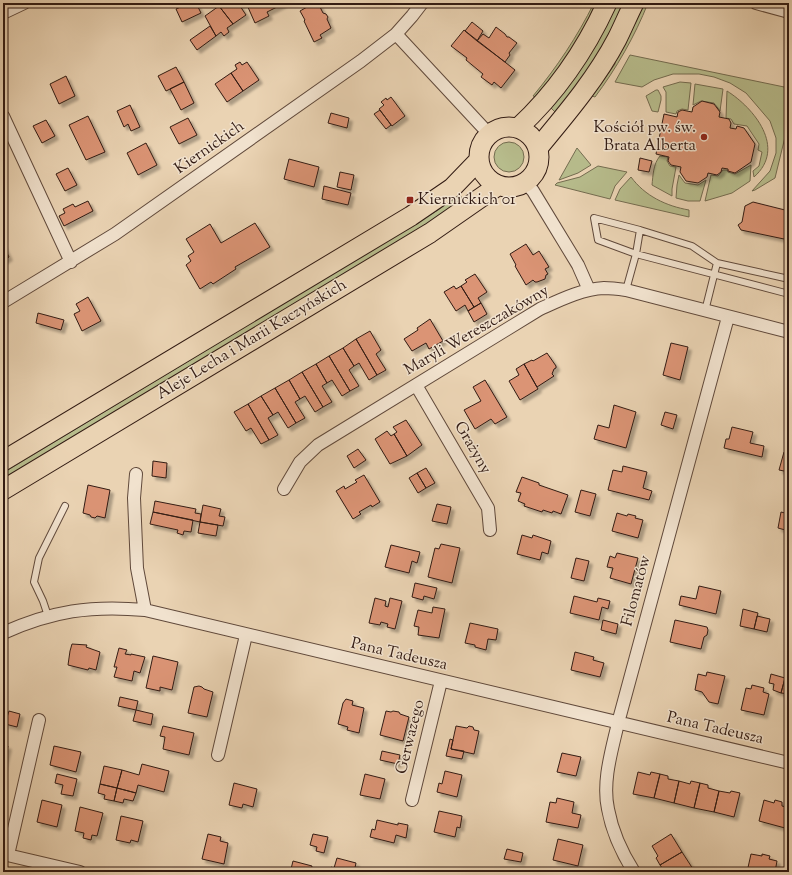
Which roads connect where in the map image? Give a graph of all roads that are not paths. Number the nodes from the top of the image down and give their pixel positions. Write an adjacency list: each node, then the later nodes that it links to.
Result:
1 (24, 3): 7 (street)
2 (422, 3): 8 (street, Kiernickich)
3 (607, 3): 10 (main road)
4 (634, 3): 12 (main road)
5 (756, 3): 6 (street)
6 (789, 12)
7 (3, 13)
8 (396, 34): 11 (street); 18 (street, Kiernickich)
9 (3, 116): 18 (street)
10 (518, 128): 11 (main road); 12 (main road)
11 (489, 134): 13 (main road)
12 (538, 148): 14 (main road)
13 (479, 160): 15 (main road); 30 (main road, Aleje Lecha i Marii Kaczyńskich)
14 (525, 182): 15 (main road); 22 (street)
15 (499, 185): 33 (main road, Aleje Lecha i Marii Kaczyńskich)
16 (640, 230): 17 (lane); 17 (lane); 19 (lane)
17 (636, 254): 20 (lane); 23 (lane)
18 (71, 262): 25 (street, Kiernickich)
19 (717, 263): 20 (lane); 21 (lane)
20 (715, 275): 24 (lane); 26 (lane)
21 (789, 279)
22 (589, 290): 23 (street, Maryli Wereszczakówny); 29 (street, Maryli Wereszczakówny)
23 (626, 290): 26 (street, Maryli Wereszczakówny)
24 (789, 294)
25 (3, 302)
26 (705, 311): 27 (street, Maryli Wereszczakówny)
27 (728, 317): 28 (street, Maryli Wereszczakówny); 42 (street, Filomatów)
28 (789, 332)
29 (416, 385): 32 (street, Maryli Wereszczakówny); 35 (street, Grażyny)
30 (3, 462)
31 (136, 474): 36 (street)
32 (284, 489)
33 (3, 490)
34 (65, 506): 37 (lane)
35 (490, 530)
36 (145, 610): 37 (street, Pana Tadeusza); 39 (street, Pana Tadeusza)
37 (48, 616): 38 (street, Pana Tadeusza)
38 (3, 633)
39 (246, 635): 40 (street, Pana Tadeusza); 43 (street)
40 (441, 681): 42 (street, Pana Tadeusza); 45 (street, Gerwazego)
41 (38, 720): 46 (street)
42 (618, 723): 44 (street, Pana Tadeusza); 48 (street, Filomatów)
43 (218, 755)
44 (789, 764)
45 (412, 800)
46 (6, 854): 47 (street)
47 (80, 872)
48 (634, 872)

